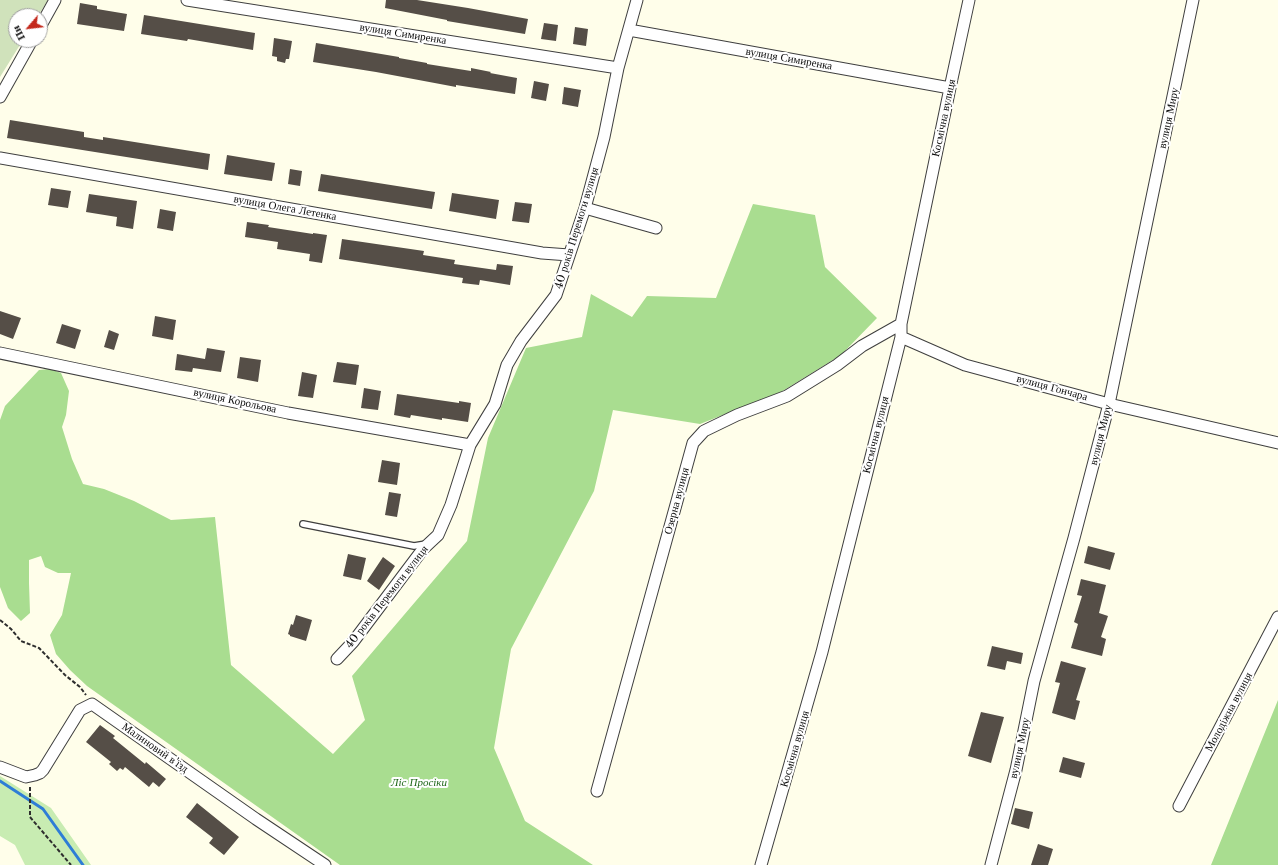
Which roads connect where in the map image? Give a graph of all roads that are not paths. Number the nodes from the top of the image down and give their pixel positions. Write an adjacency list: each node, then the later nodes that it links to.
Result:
1 (55, 0): 6 (street)
2 (187, 0): 9 (street, вулиця Симиренка)
3 (637, 0): 7 (street, 40 років Перемоги вулиця)
4 (969, 0): 10 (street, Космічна вулиця)
5 (1193, 0): 19 (street, вулиця Миру)
6 (48, 13)
7 (629, 30): 9 (street, 40 років Перемоги вулиця); 10 (street, вулиця Симиренка)
8 (28, 48): 11 (street)
9 (618, 68): 13 (street, 40 років Перемоги вулиця)
10 (950, 88): 16 (street, Космічна вулиця)
11 (0, 97)
12 (0, 158): 15 (street, вулиця Олега Летенка)
13 (584, 208): 14 (street); 15 (street, 40 років Перемоги вулиця)
14 (656, 228)
15 (569, 256): 21 (street, 40 років Перемоги вулиця)
16 (901, 324): 17 (street, Космічна вулиця); 27 (street, Озерна вулиця)
17 (901, 337): 19 (street, вулиця Гончара); 30 (street, Космічна вулиця)
18 (0, 353): 21 (street, вулиця Корольова)
19 (1109, 404): 20 (street, вулиця Гончара); 31 (street, вулиця Миру)
20 (1278, 443)
21 (470, 445): 23 (street, 40 років Перемоги вулиця)
22 (303, 524): 23 (lane)
23 (429, 543): 25 (street, 40 років Перемоги вулиця)
24 (1278, 617): 28 (street, Молодіжна вулиця)
25 (337, 659)
26 (0, 767): 29 (street, Малиновий в'їзд)
27 (597, 791)
28 (1179, 806)
29 (325, 865)
30 (761, 865)
31 (991, 865)

